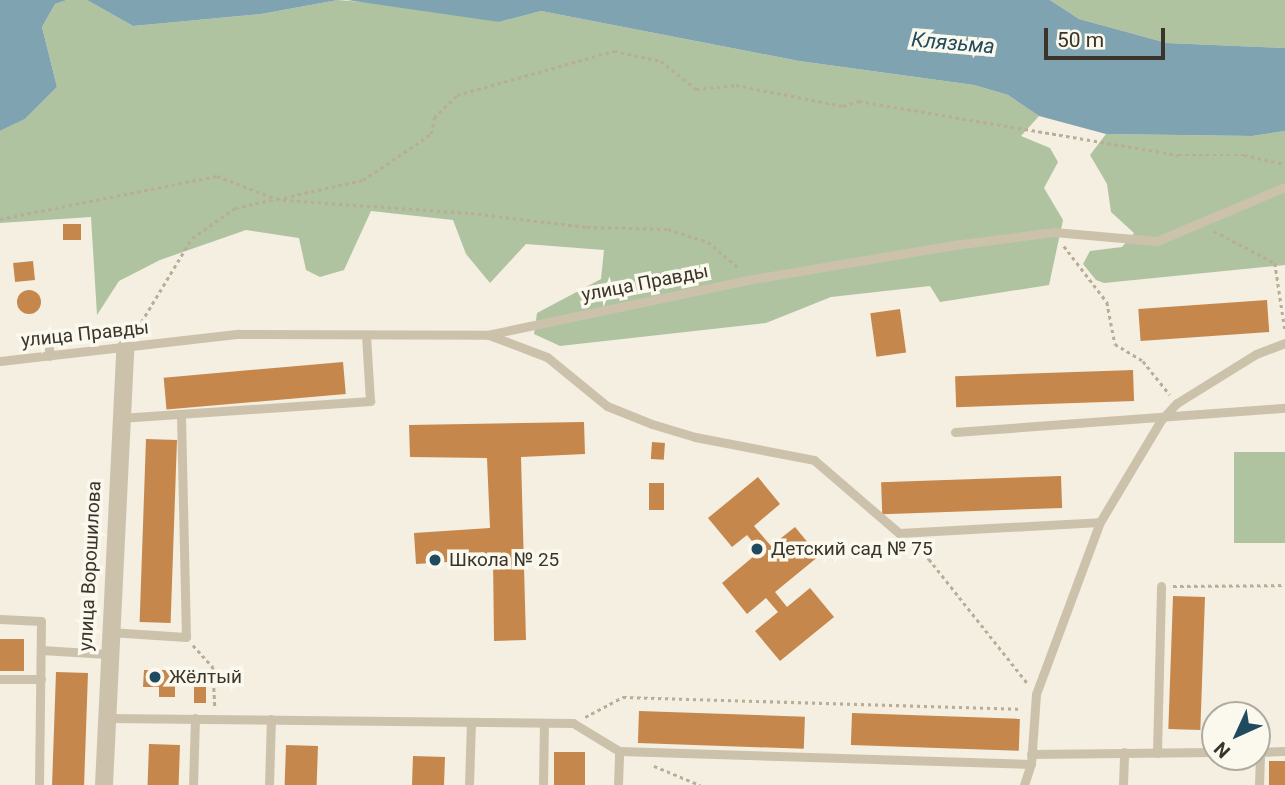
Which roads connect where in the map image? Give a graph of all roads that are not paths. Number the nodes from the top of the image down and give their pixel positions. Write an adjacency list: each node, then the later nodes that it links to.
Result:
1 (1285, 187): 2 (lane, улица Правды)
2 (487, 335): 3 (lane, улица Правды); 14 (lane)
3 (366, 336): 6 (lane, улица Правды); 10 (lane)
4 (48, 342): 7 (lane)
5 (1285, 343): 12 (lane)
6 (125, 349): 7 (lane, улица Правды); 11 (street, улица Ворошилова)
7 (50, 356): 8 (lane, улица Правды)
8 (0, 361)
9 (1285, 408): 12 (lane)
10 (181, 416): 11 (lane); 17 (lane)
11 (118, 418): 17 (street, улица Ворошилова)
12 (1161, 420): 13 (lane); 14 (lane)
13 (955, 432)
14 (1100, 522): 31 (lane)
15 (1161, 586): 30 (lane)
16 (0, 620): 18 (lane)
17 (109, 632): 19 (street, улица Ворошилова)
18 (41, 650): 19 (lane); 21 (lane)
19 (107, 654): 22 (street, улица Ворошилова)
20 (0, 679): 21 (lane)
21 (41, 679): 33 (lane)
22 (106, 718): 23 (lane); 34 (street, улица Ворошилова)
23 (195, 718): 24 (lane); 35 (lane)
24 (271, 719): 25 (lane); 36 (lane)
25 (471, 722): 26 (lane); 37 (lane)
26 (544, 723): 27 (lane); 38 (lane)
27 (619, 751): 32 (lane); 39 (lane)
28 (1124, 752): 30 (lane); 31 (lane); 41 (lane)
29 (1201, 752): 30 (lane)
30 (1157, 753)
31 (1031, 754): 32 (lane)
32 (1031, 764): 40 (lane)
33 (39, 785)
34 (104, 785)
35 (193, 785)
36 (269, 785)
37 (468, 785)
38 (542, 785)
39 (618, 785)
40 (1024, 785)
41 (1123, 785)

